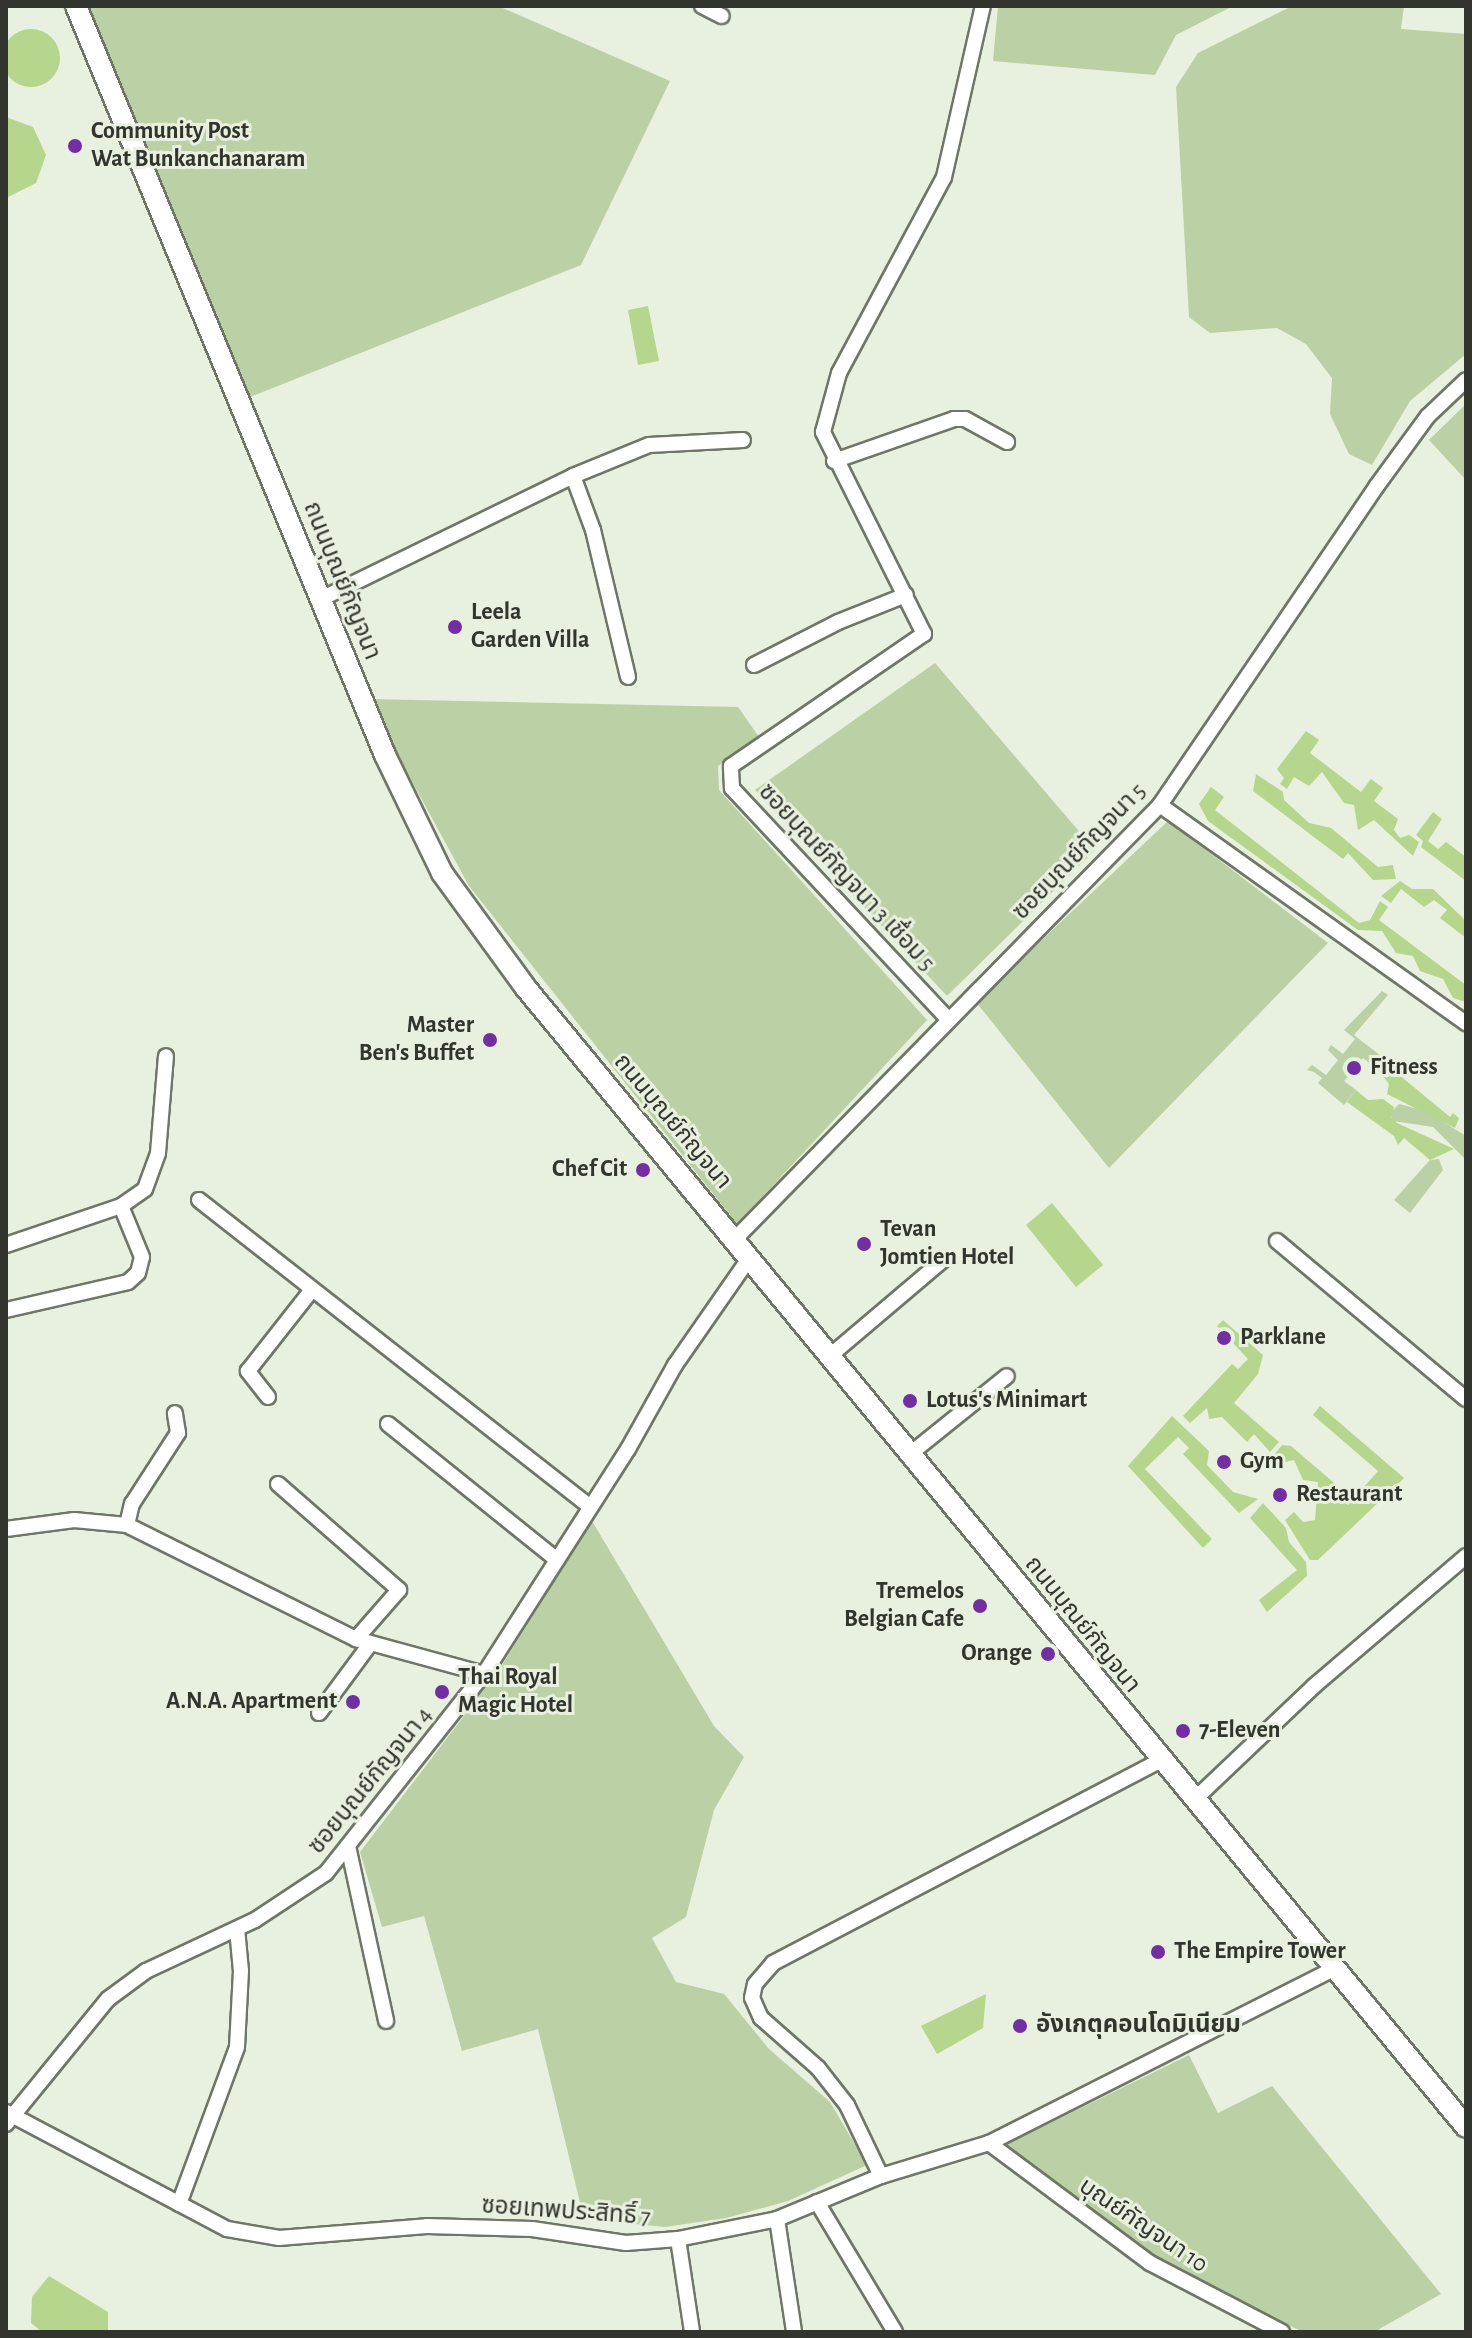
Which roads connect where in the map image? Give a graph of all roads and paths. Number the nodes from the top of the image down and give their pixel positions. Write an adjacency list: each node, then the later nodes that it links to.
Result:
1 (76, 6): 11 (street, ถนนบุณย์กัญจนา)
2 (702, 6): 4 (street)
3 (983, 6): 8 (street, ซอยบุณย์กัญจนา 3 เชื่อม 5)
4 (722, 16)
5 (1466, 380): 14 (street, ซอยบุณย์กัญจนา 5)
6 (743, 440): 9 (street)
7 (1007, 442): 8 (street)
8 (834, 461): 10 (street, ซอยบุณย์กัญจนา 3 เชื่อม 5)
9 (573, 476): 11 (street); 13 (street)
10 (906, 595): 12 (street); 15 (street, ซอยบุณย์กัญจนา 3 เชื่อม 5)
11 (321, 599): 20 (street, ถนนบุณย์กัญจนา)
12 (754, 665)
13 (628, 677)
14 (1160, 805): 15 (street, ซอยบุณย์กัญจนา 5); 16 (street)
15 (947, 1018): 20 (street, ซอยบุณย์กัญจนา 5)
16 (1466, 1023)
17 (166, 1056): 19 (street)
18 (199, 1200): 25 (street)
19 (121, 1206): 22 (street); 26 (street)
20 (735, 1239): 23 (street, ถนนบุณย์กัญจนา)
21 (1277, 1241): 30 (street)
22 (6, 1245)
23 (750, 1257): 27 (street, ถนนบุณย์กัญจนา); 35 (street, ซอยบุณย์กัญจนา 4)
24 (944, 1259): 27 (street)
25 (311, 1291): 29 (street); 35 (street)
26 (6, 1310)
27 (831, 1355): 33 (street, ถนนบุณย์กัญจนา)
28 (1007, 1376): 33 (street)
29 (268, 1397)
30 (1466, 1399)
31 (175, 1413): 36 (street)
32 (388, 1424): 39 (street)
33 (910, 1454): 43 (street, ถนนบุณย์กัญจนา)
34 (278, 1484): 40 (street)
35 (590, 1507): 39 (street, ซอยบุณย์กัญจนา 4)
36 (127, 1525): 37 (street); 40 (street)
37 (6, 1529)
38 (1466, 1556): 44 (street)
39 (557, 1560): 41 (street, ซอยบุณย์กัญจนา 4)
40 (363, 1641): 41 (street); 42 (street)
41 (484, 1674): 45 (street, ซอยบุณย์กัญจนา 4)
42 (319, 1713)
43 (1159, 1761): 44 (street, ถนนบุณย์กัญจนา); 52 (street)
44 (1195, 1799): 47 (street, ถนนบุณย์กัญจนา)
45 (348, 1846): 46 (street, ซอยบุณย์กัญจนา 4); 48 (street)
46 (237, 1929): 49 (street, ซอยบุณย์กัญจนา 4); 54 (street)
47 (1336, 1968): 50 (street, ถนนบุณย์กัญจนา); 51 (street, ซอยเทพประสิทธิ์ 7)
48 (386, 2021)
49 (8, 2117): 54 (street, ซอยเทพประสิทธิ์ 7)
50 (1466, 2127)
51 (989, 2143): 52 (street, ซอยเทพประสิทธิ์ 7); 60 (street, บุณย์กัญจนา 10)
52 (881, 2176): 53 (street, ซอยเทพประสิทธิ์ 7)
53 (817, 2202): 55 (street, ซอยเทพประสิทธิ์ 7); 59 (street)
54 (179, 2204): 56 (street, ซอยเทพประสิทธิ์ 7)
55 (777, 2219): 56 (street, ซอยเทพประสิทธิ์ 7); 58 (street)
56 (678, 2239): 57 (street)
57 (692, 2332)
58 (794, 2332)
59 (895, 2332)
60 (1282, 2332)

